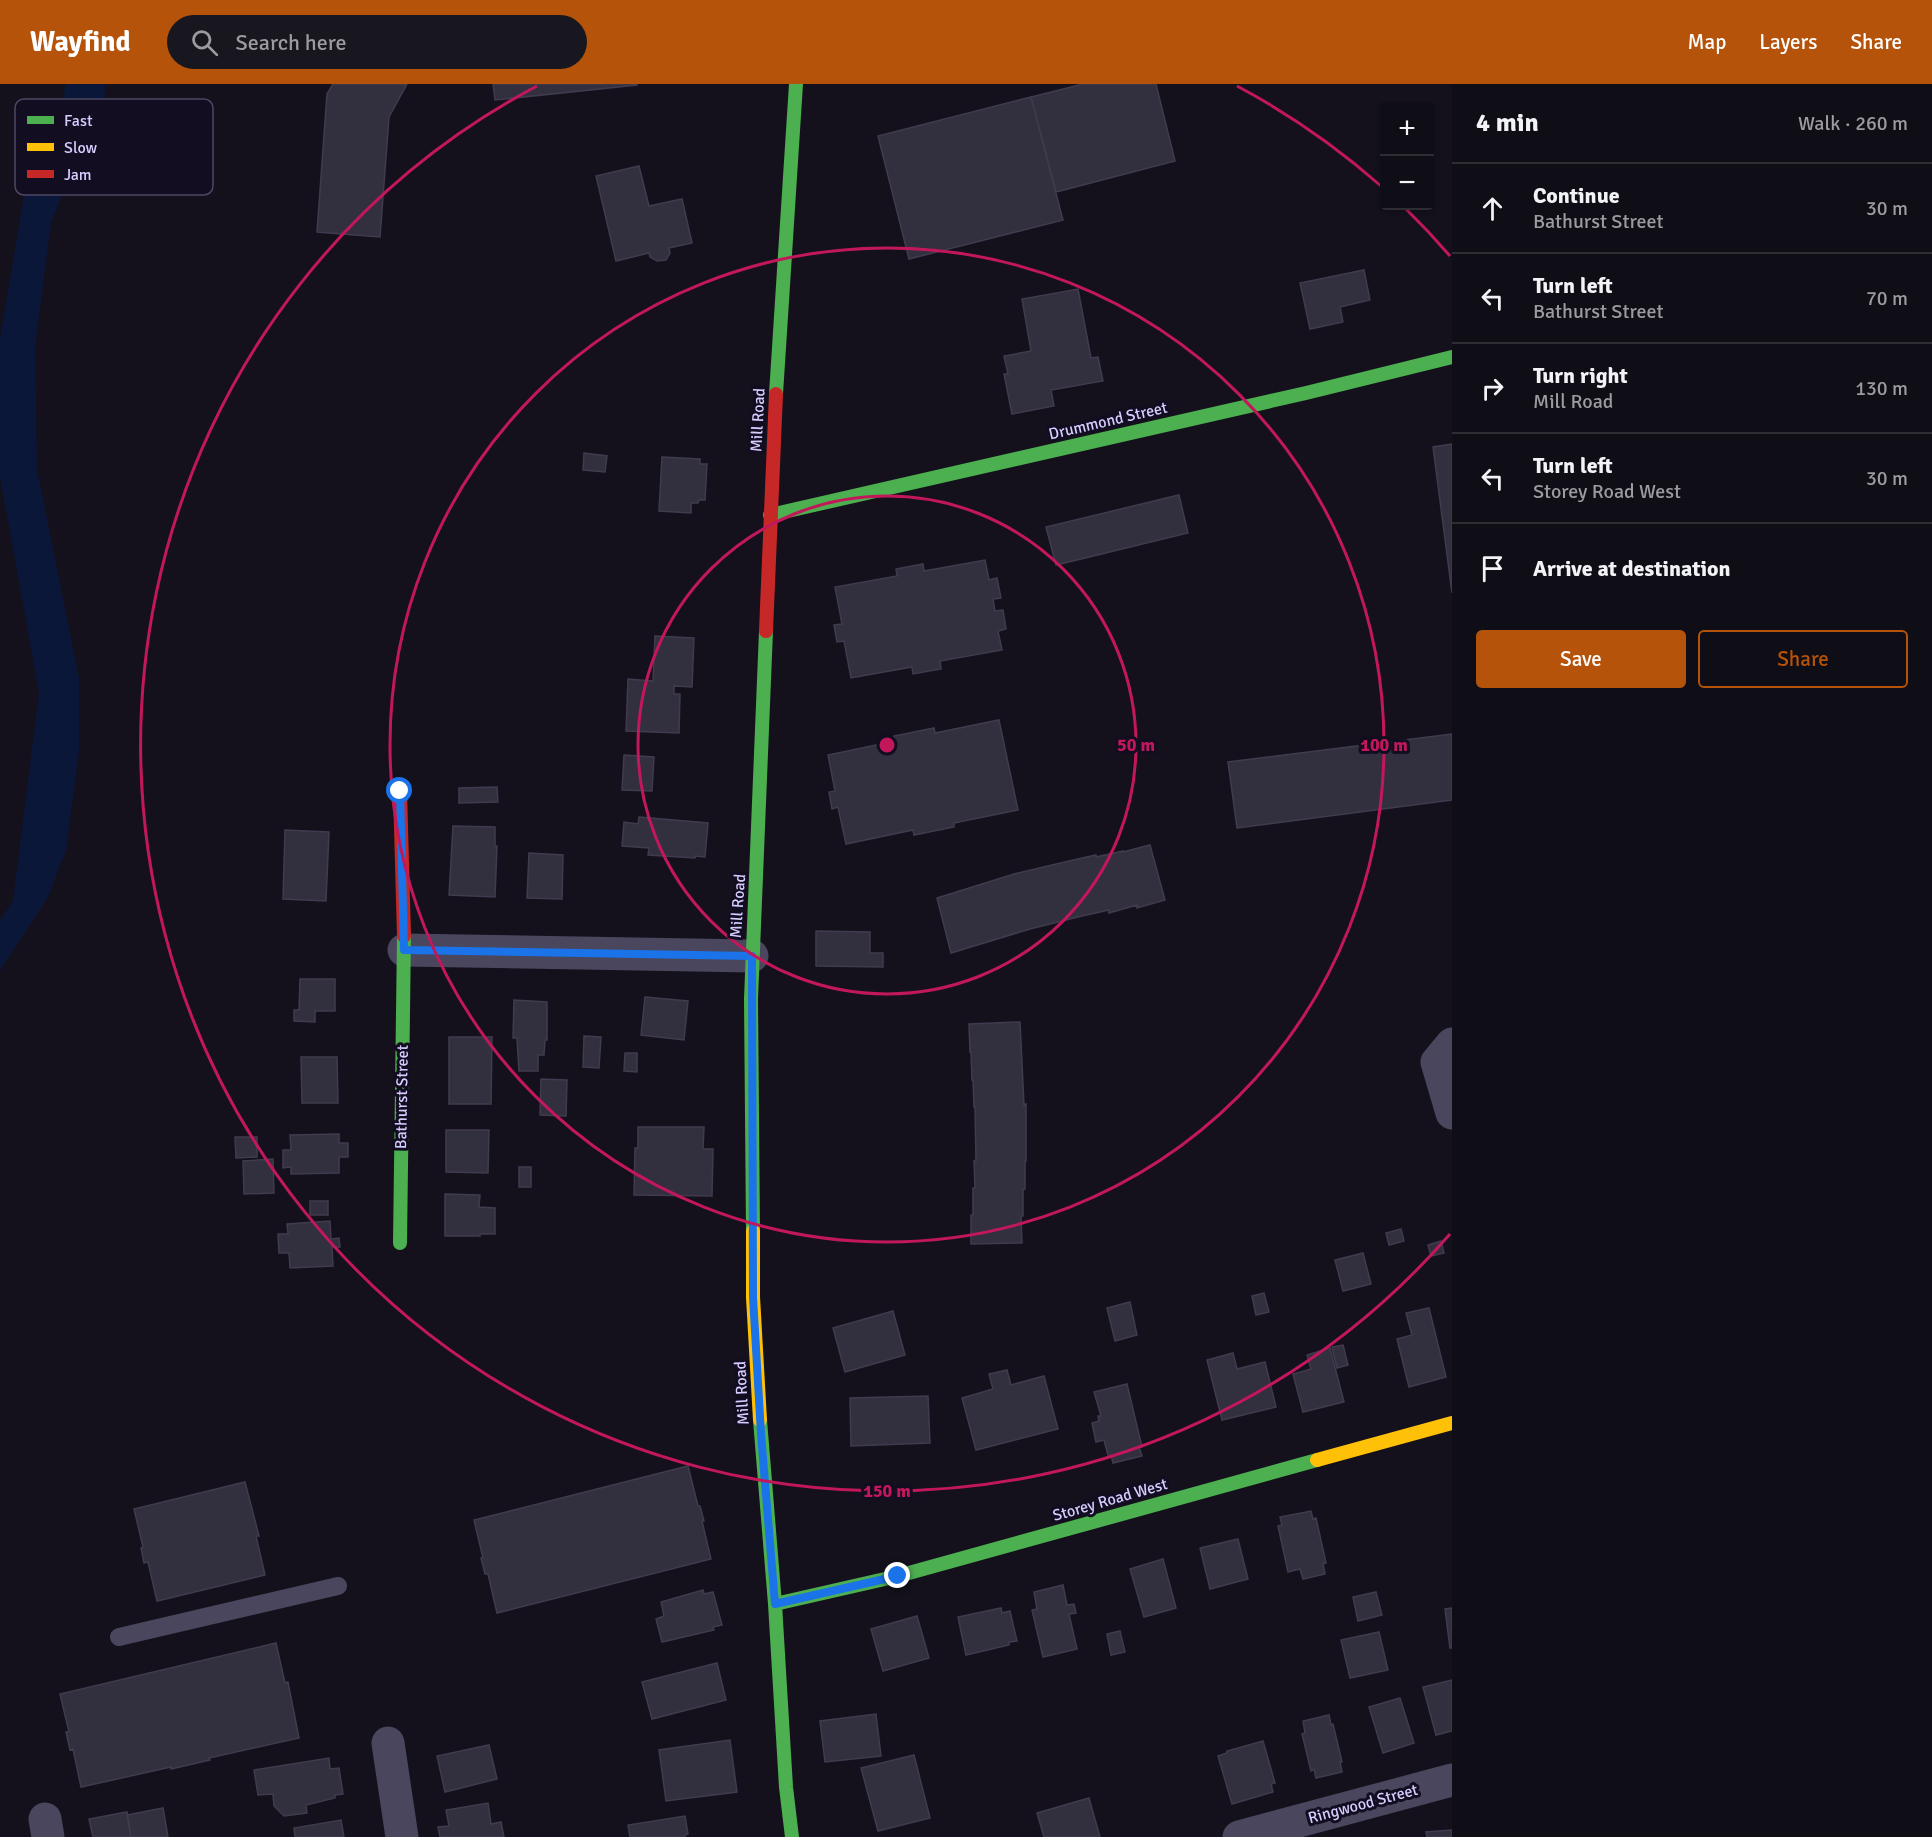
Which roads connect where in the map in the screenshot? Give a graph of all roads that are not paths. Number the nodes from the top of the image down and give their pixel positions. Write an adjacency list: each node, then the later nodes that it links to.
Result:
1 (796, 84): 3 (street, Mill Road)
2 (1452, 357): 3 (street, Drummond Street)
3 (770, 515): 6 (street, Mill Road)
4 (400, 791): 5 (street, Bathurst Street)
5 (404, 950): 6 (street); 9 (street, Bathurst Street)
6 (752, 956): 12 (street, Mill Road)
7 (1452, 1044): 8 (street)
8 (1452, 1113)
9 (400, 1244)
10 (1452, 1422): 12 (street, Storey Road West)
11 (338, 1586): 13 (lane)
12 (775, 1604): 17 (street, Mill Road)
13 (119, 1637)
14 (388, 1743): 16 (street)
15 (1452, 1780): 18 (street, Ringwood Street)
16 (402, 1837)
17 (792, 1837)
18 (1239, 1837)

